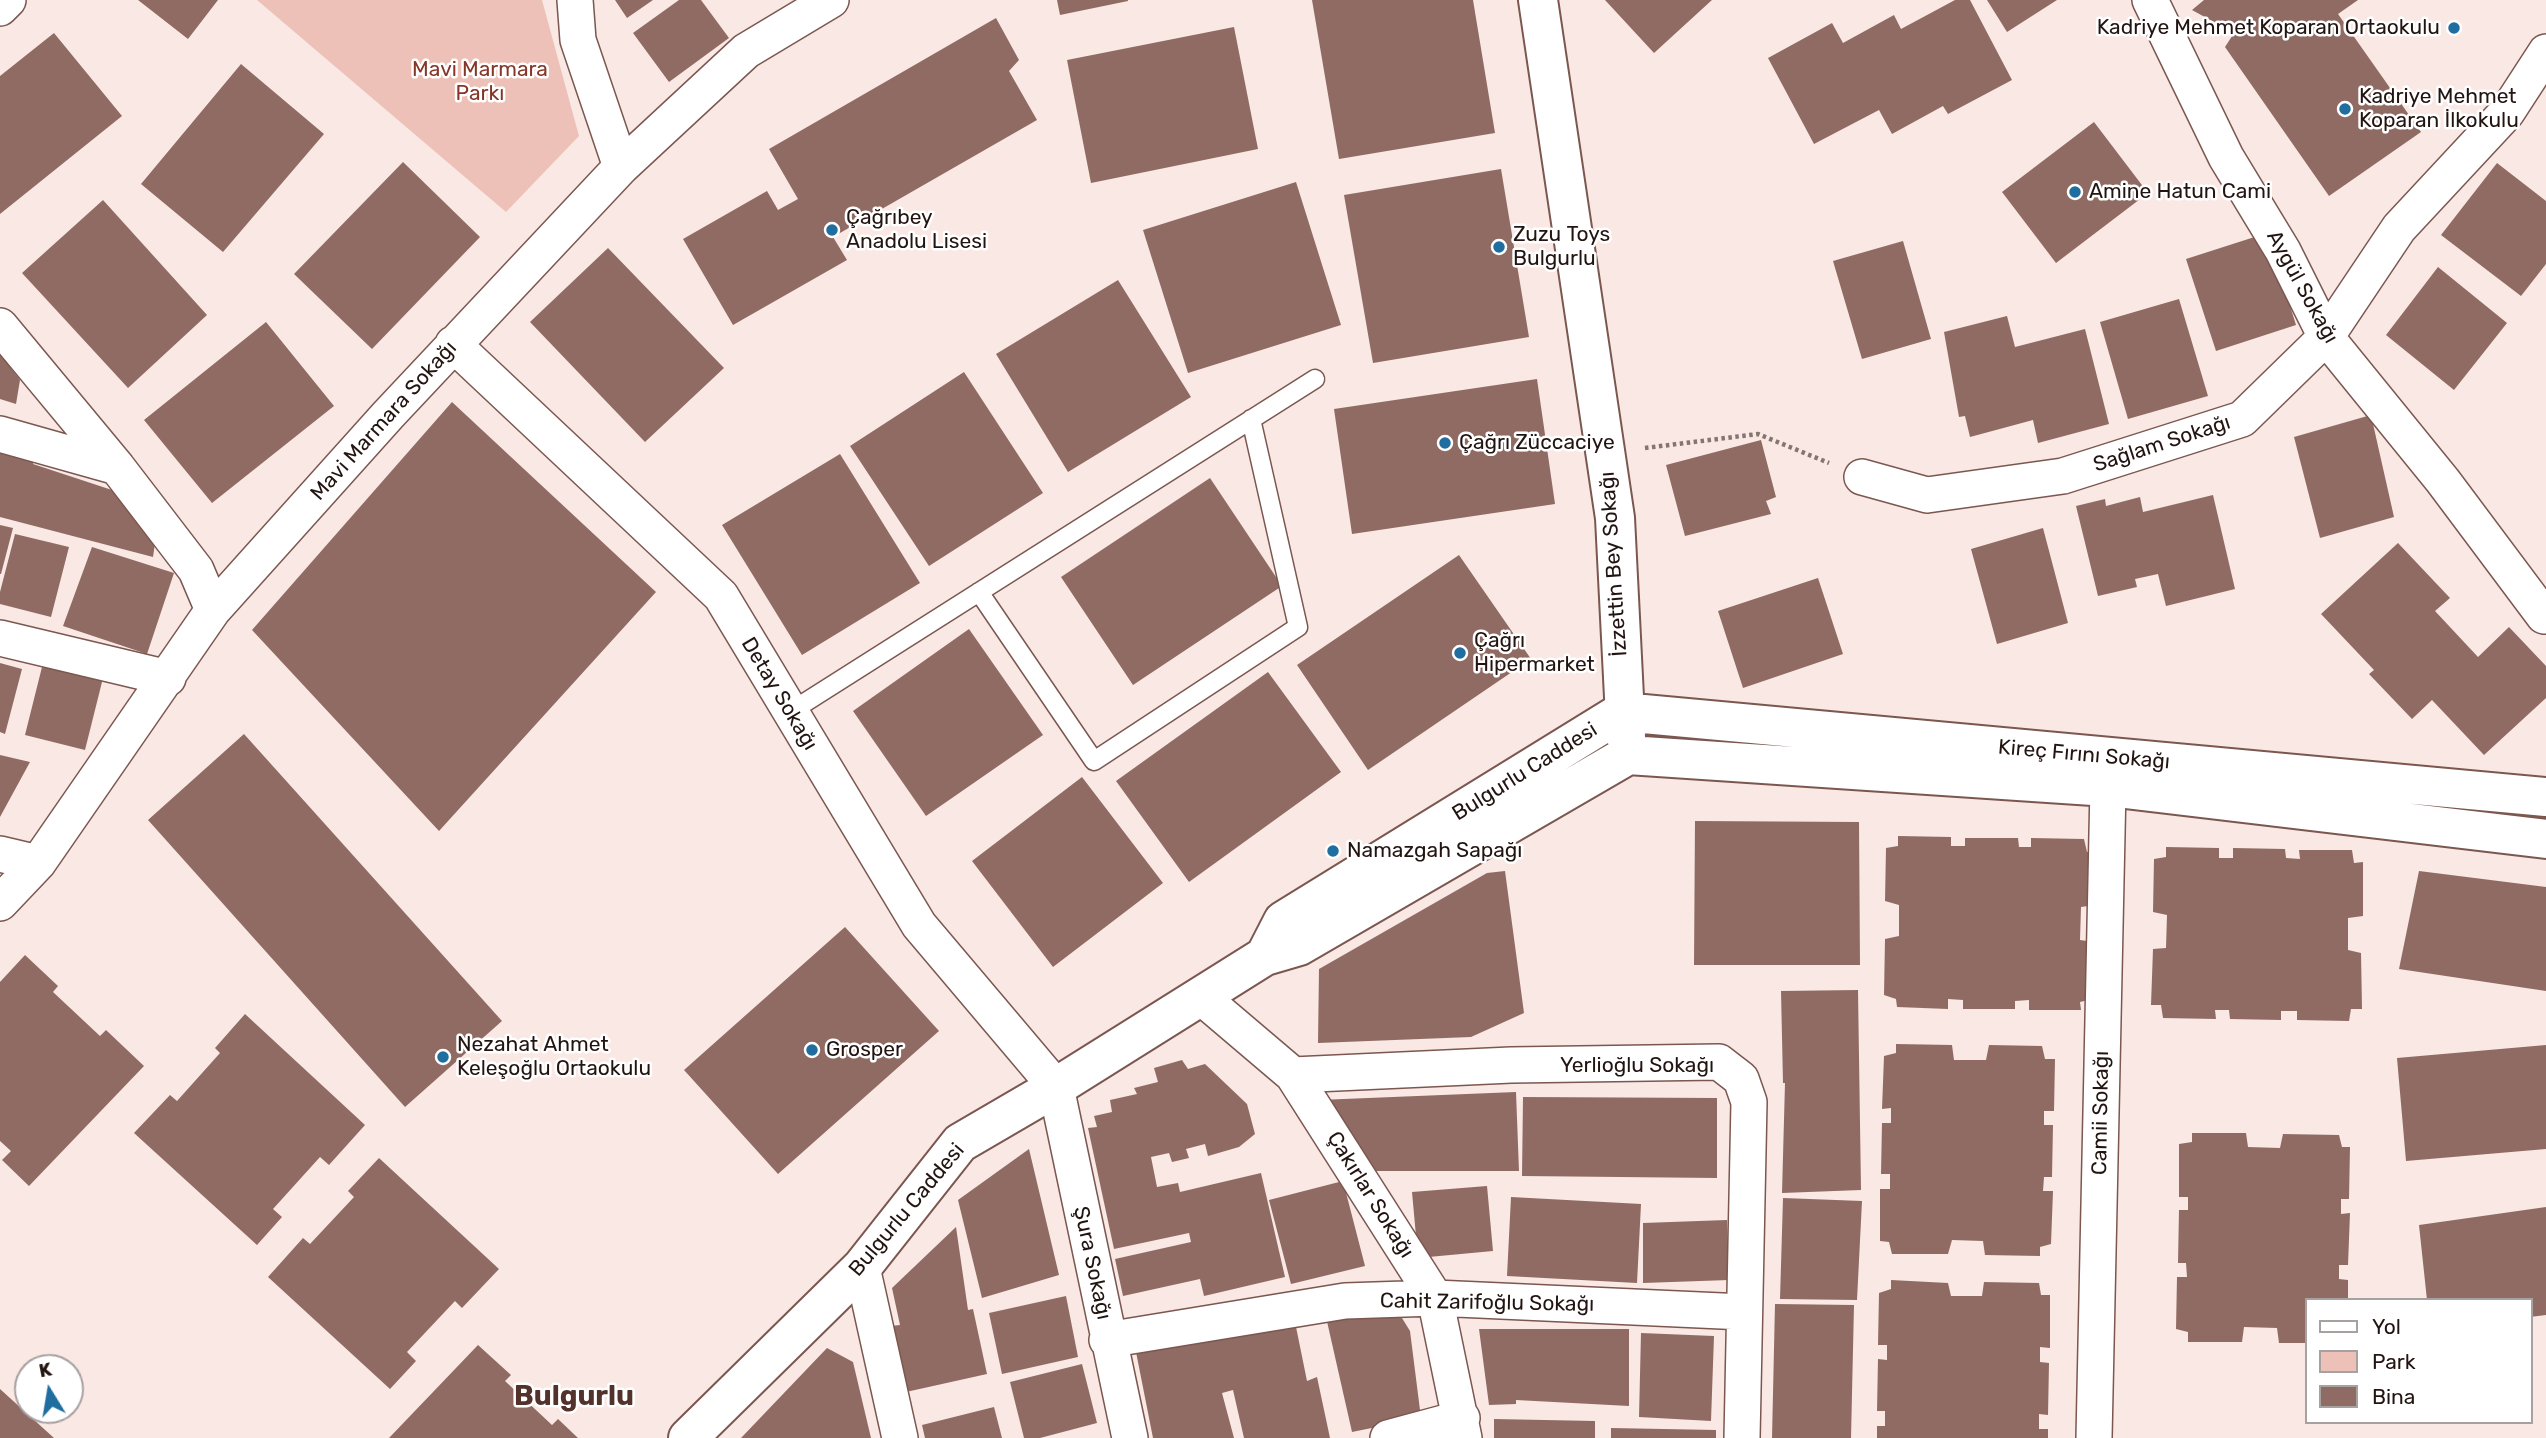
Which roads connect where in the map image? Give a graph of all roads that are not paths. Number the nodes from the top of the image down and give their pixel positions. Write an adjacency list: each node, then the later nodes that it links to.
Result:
1 (8, 0): 6 (street)
2 (575, 0): 8 (street)
3 (831, 0): 8 (street, Mavi Marmara Sokağı)
4 (1538, 0): 23 (main road, İzzettin Bey Sokağı)
5 (2150, 0): 10 (street, Aygül Sokağı)
6 (0, 8)
7 (2546, 52): 10 (street, Sağlam Sokağı)
8 (621, 167): 11 (street, Mavi Marmara Sokağı)
9 (0, 326): 15 (street)
10 (2326, 337): 16 (street, Sağlam Sokağı); 19 (street, Aygül Sokağı)
11 (453, 344): 18 (street, Mavi Marmara Sokağı); 22 (street, Detay Sokağı)
12 (1315, 379): 13 (lane)
13 (1251, 419): 17 (lane); 17 (lane)
14 (0, 434): 15 (street)
15 (117, 467): 18 (street)
16 (1862, 477)
17 (979, 592): 22 (lane)
18 (214, 610): 21 (street, Mavi Marmara Sokağı)
19 (2544, 616)
20 (0, 638): 21 (street)
21 (168, 678): 29 (street, Mavi Marmara Sokağı)
22 (790, 712): 34 (street, Detay Sokağı)
23 (1622, 712): 24 (main road, İzzettin Bey Sokağı); 26 (main road, Kireç Fırını Sokağı); 31 (main road, Bulgurlu Caddesi)
24 (1628, 755): 25 (main road, Kireç Fırını Sokağı); 31 (main road, Bulgurlu Caddesi)
25 (2108, 787): 27 (main road, Kireç Fırını Sokağı); 45 (street, Camii Sokağı)
26 (2546, 797)
27 (2546, 839)
28 (0, 854): 29 (street)
29 (38, 863): 30 (street, Mavi Marmara Sokağı)
30 (0, 903)
31 (1265, 957): 32 (main road, Bulgurlu Caddesi)
32 (1200, 996): 33 (street, Çakırlar Sokağı); 34 (main road, Bulgurlu Caddesi)
33 (1293, 1075): 36 (street, Çakırlar Sokağı); 37 (street, Yerlioğlu Sokağı)
34 (1056, 1087): 35 (main road, Bulgurlu Caddesi); 38 (street, Şura Sokağı)
35 (862, 1266): 40 (main road, Bulgurlu Caddesi); 41 (street)
36 (1435, 1298): 37 (street, Cahit Zarifoğlu Sokağı); 38 (street, Cahit Zarifoğlu Sokağı); 39 (street, Çakırlar Sokağı)
37 (1744, 1312): 44 (street, Yerlioğlu Sokağı)
38 (1107, 1340): 42 (street, Şura Sokağı)
39 (1463, 1428): 43 (street)
40 (688, 1438)
41 (900, 1438)
42 (1130, 1438)
43 (1388, 1438)
44 (1742, 1438)
45 (2094, 1438)

